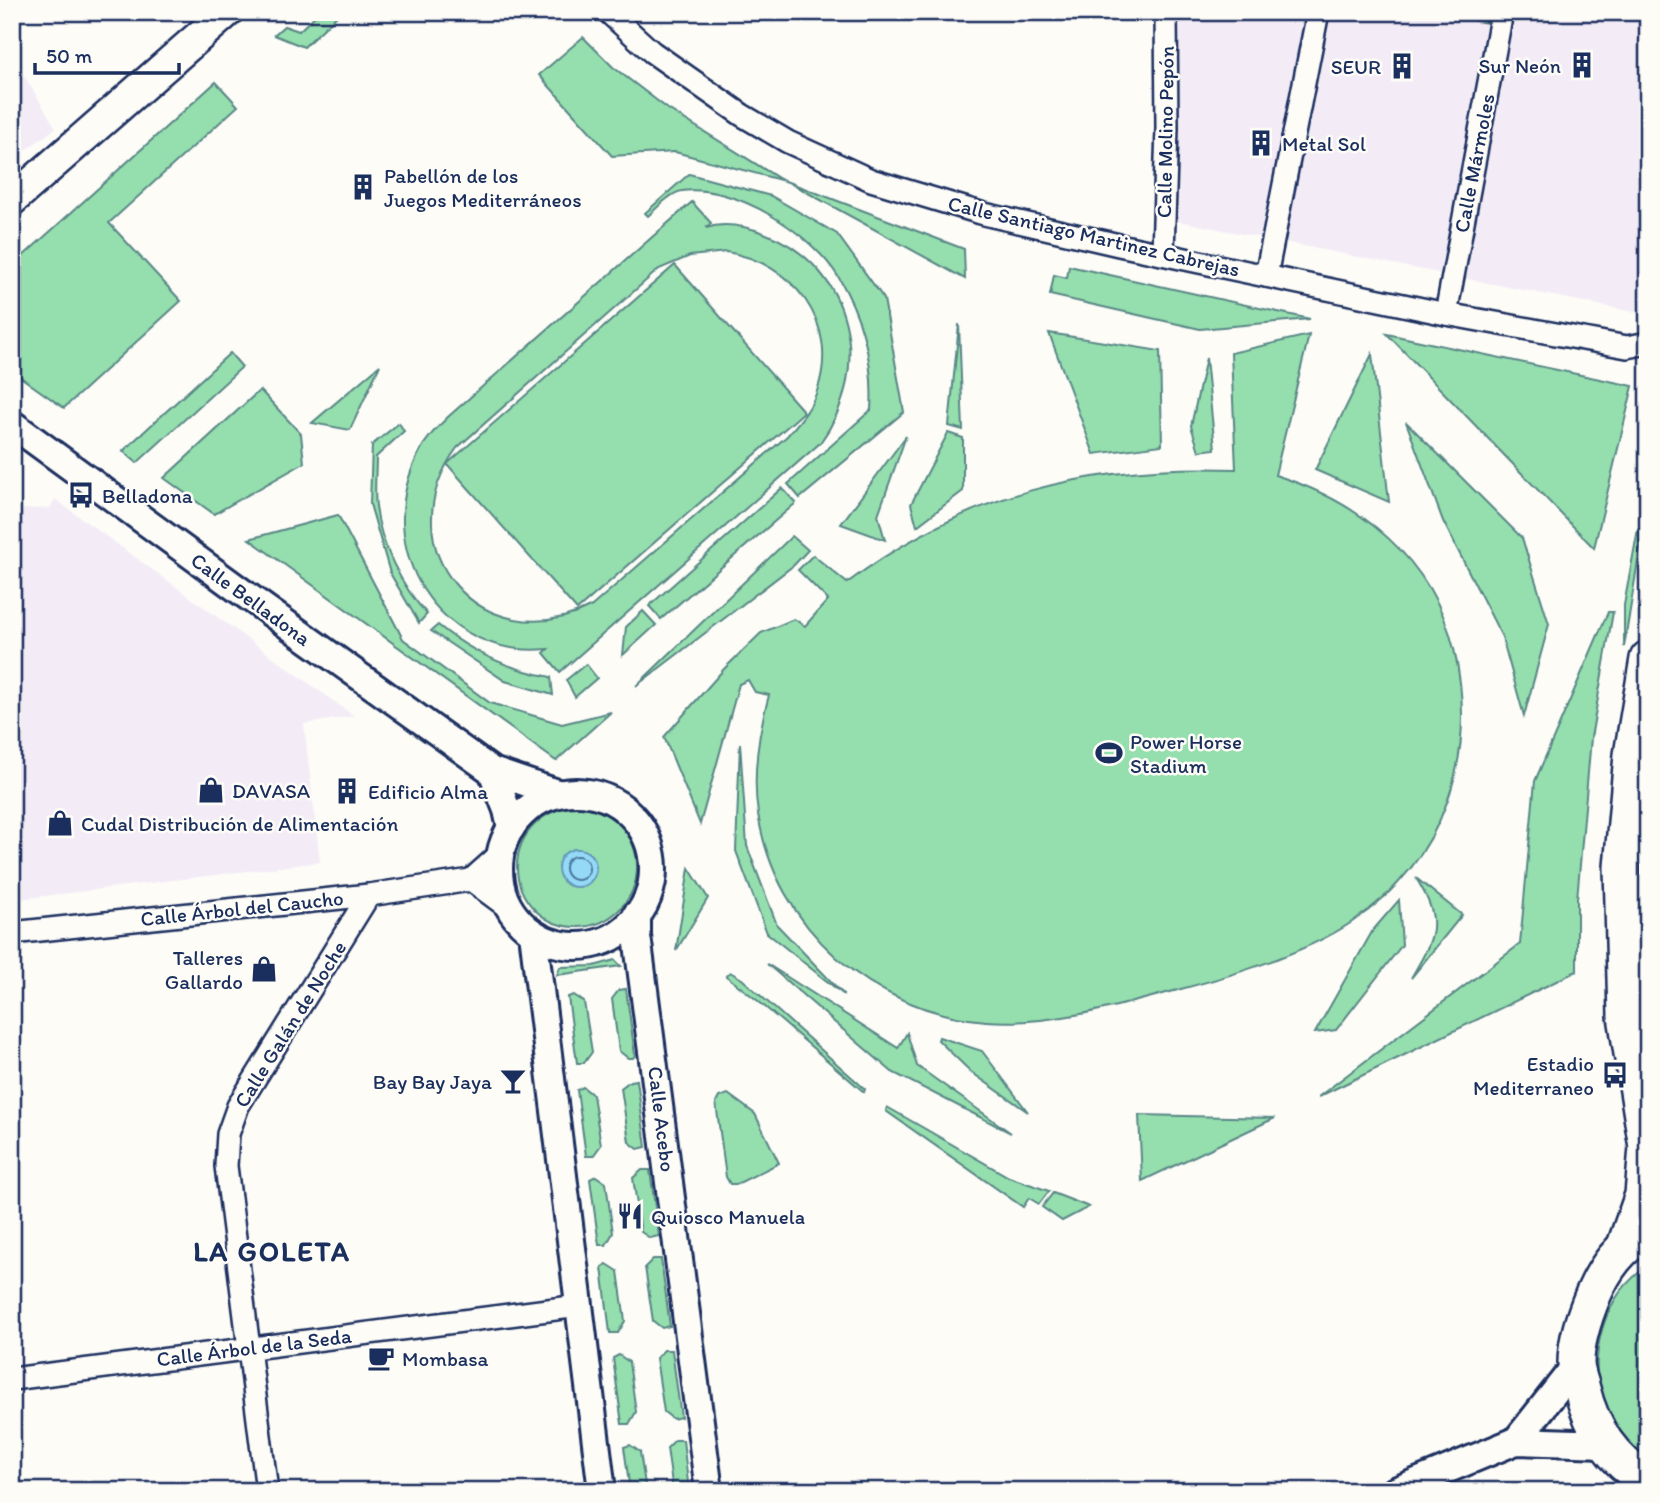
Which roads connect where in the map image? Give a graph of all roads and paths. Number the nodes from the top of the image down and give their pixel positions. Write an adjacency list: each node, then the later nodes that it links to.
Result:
1 (227, 12): 6 (main road)
2 (608, 12): 7 (street, Calle Santiago Martinez Cabrejas)
3 (1166, 12): 7 (street, Calle Molino Pepón)
4 (1318, 12): 8 (street)
5 (1502, 12): 9 (street, Calle Mármoles)
6 (12, 200)
7 (1163, 252): 8 (street, Calle Santiago Martinez Cabrejas)
8 (1266, 276): 9 (street, Calle Santiago Martinez Cabrejas)
9 (1446, 314): 10 (street, Calle Santiago Martinez Cabrejas)
10 (1637, 345): 11 (street, Calle Santiago Martinez Cabrejas)
11 (1648, 360)
12 (12, 424): 14 (street, Calle Belladona)
13 (1648, 659): 24 (highway)
14 (492, 771): 15 (street, Calle Belladona); 16 (street)
15 (557, 793): 16 (street); 21 (street)
16 (511, 828): 17 (street)
17 (499, 855): 18 (street); 20 (street)
18 (471, 880): 19 (street, Calle Árbol del Caucho); 20 (street)
19 (369, 895): 22 (street, Calle Árbol del Caucho); 26 (street, Calle Galán de Noche)
20 (506, 906): 23 (street)
21 (637, 914): 23 (street); 34 (street, Calle Acebo)
22 (12, 933)
23 (533, 933): 25 (street)
24 (1637, 1237): 27 (highway)
25 (579, 1306): 26 (street, Calle Árbol de la Seda); 33 (street)
26 (250, 1348): 28 (street, Calle Árbol de la Seda); 32 (street, Calle Galán de Noche)
27 (1576, 1365): 29 (street); 30 (highway)
28 (12, 1378)
29 (1516, 1441): 30 (street); 35 (street)
30 (1605, 1444): 31 (highway)
31 (1648, 1482)
32 (267, 1491)
33 (602, 1491)
34 (709, 1491)
35 (1395, 1491)

